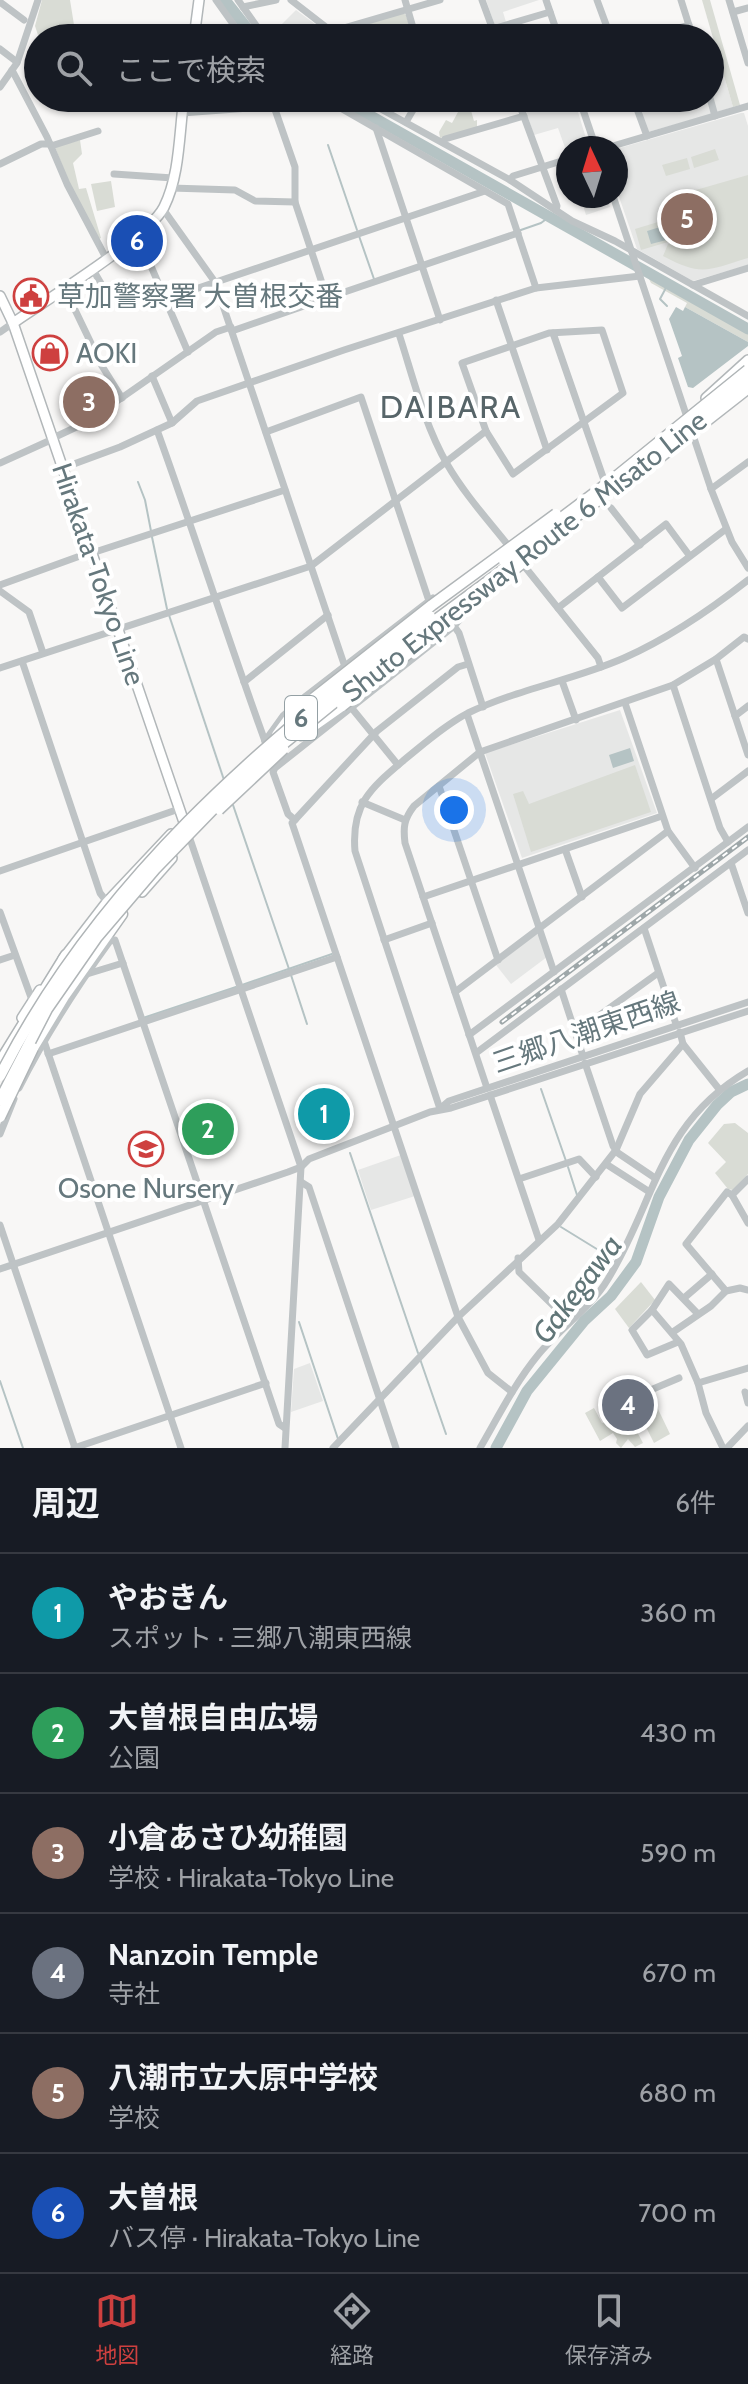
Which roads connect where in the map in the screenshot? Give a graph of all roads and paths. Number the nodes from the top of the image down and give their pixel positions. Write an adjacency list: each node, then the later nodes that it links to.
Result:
1 (38, 0): 20 (street)
2 (199, 0): 21 (main road)
3 (216, 0): 22 (street)
4 (276, 0): 14 (street)
5 (291, 0): 24 (street)
6 (405, 0): 16 (street)
7 (440, 0): 16 (street)
8 (482, 0): 27 (street)
9 (546, 0): 17 (street)
10 (681, 0): 31 (street)
11 (729, 0): 18 (street)
12 (601, 1): 30 (street)
13 (1, 4): 19 (street)
14 (241, 4): 23 (street)
15 (748, 8): 18 (street)
16 (407, 9): 25 (street); 26 (street)
17 (550, 12): 28 (street); 29 (street)
18 (733, 12): 34 (street)
19 (24, 20)
20 (30, 24)
21 (196, 24)
22 (233, 24)
23 (255, 24)
24 (320, 24)
25 (354, 24)
26 (412, 24)
27 (491, 24)
28 (510, 24)
29 (554, 24)
30 (607, 24)
31 (689, 24)
32 (24, 41): 35 (street)
33 (0, 49): 35 (street)
34 (747, 58)
35 (17, 62): 36 (street)
36 (12, 70): 37 (street); 38 (street)
37 (0, 87)
38 (24, 94)
39 (748, 106): 52 (street)
40 (33, 112): 60 (street)
41 (190, 112): 50 (street)
42 (276, 112): 68 (street)
43 (348, 112): 54 (street)
44 (387, 112): 53 (street)
45 (412, 112): 53 (street)
46 (522, 112): 51 (street)
47 (584, 112): 56 (street)
48 (638, 112): 57 (street)
49 (714, 112): 52 (street)
50 (182, 113): 66 (main road)
51 (524, 116): 58 (street); 63 (street)
52 (715, 116): 57 (street)
53 (406, 122): 58 (street)
54 (376, 128): 67 (street); 72 (street)
55 (97, 130): 60 (street)
56 (592, 136)
57 (647, 136): 59 (street)
58 (443, 142): 65 (street)
59 (628, 142)
60 (50, 145): 62 (street); 77 (street)
61 (556, 163): 63 (street)
62 (0, 164)
63 (543, 167): 65 (street); 71 (street)
64 (114, 174): 66 (street)
65 (510, 180): 71 (street)
66 (172, 183): 68 (street); 70 (main road)
67 (485, 191): 72 (street); 73 (street)
68 (295, 202): 75 (street)
69 (617, 208): 76 (street)
70 (163, 209): 74 (main road); 82 (street)
71 (556, 210): 76 (street)
72 (406, 218): 75 (street); 78 (street)
73 (518, 233): 78 (street); 85 (street)
74 (138, 236): 77 (main road); 89 (street)
75 (311, 250): 82 (street); 88 (street)
76 (631, 250): 81 (street); 83 (street)
77 (106, 258): 79 (main road)
78 (422, 266): 88 (street); 92 (street)
79 (92, 268): 84 (main road); 86 (street)
80 (748, 268): 83 (street)
81 (640, 276): 85 (street); 107 (street)
82 (215, 282): 89 (street); 94 (street)
83 (693, 285): 91 (street)
84 (64, 287): 93 (main road); 106 (street)
85 (536, 288): 90 (street)
86 (106, 292)
87 (0, 296): 93 (main road, Hirakata-Tokyo Line)
88 (327, 298): 94 (street)
89 (166, 299): 99 (street)
90 (496, 300): 92 (street); 98 (street)
91 (748, 316)
92 (440, 320): 97 (street)
93 (13, 323): 95 (street); 115 (main road, Hirakata-Tokyo Line)
94 (232, 329): 99 (street); 104 (street)
95 (0, 332)
96 (553, 333): 98 (street); 109 (street); 109 (street)
97 (399, 334): 104 (street); 117 (street)
98 (512, 346): 112 (street); 116 (street)
99 (188, 352): 102 (street)
100 (748, 360): 107 (main road)
101 (748, 370): 111 (highway, Shuto Expressway Route 6 Misato Line / 6, bridge)
102 (152, 376): 106 (street); 108 (street)
103 (748, 381): 128 (highway, Shuto Expressway Route 6 Misato Line / 6, bridge)
104 (249, 384): 108 (street); 113 (street)
105 (748, 389): 114 (main road, bridge)
106 (122, 398): 115 (street)
107 (687, 415): 114 (street); 121 (main road)
108 (172, 423): 110 (street)
109 (584, 425): 116 (street); 121 (street)
110 (157, 430): 120 (street); 126 (street)
111 (674, 430): 167 (highway, bridge); 235 (highway, Shuto Expressway Route 6 Misato Line / 6, bridge)
112 (486, 431): 116 (street); 117 (street)
113 (266, 432): 123 (street); 124 (street)
114 (693, 433): 122 (street); 133 (main road, bridge)
115 (53, 438): 119 (street); 120 (main road, Hirakata-Tokyo Line)
116 (547, 450)
117 (446, 461): 124 (street); 130 (street)
118 (748, 462): 122 (street)
119 (0, 463)
120 (63, 468): 131 (main road, Hirakata-Tokyo Line)
121 (604, 480): 130 (main road)
122 (711, 489): 127 (street)
123 (285, 490): 126 (street); 134 (street)
124 (395, 500): 134 (street); 142 (street)
125 (611, 508): 129 (street)
126 (190, 522): 131 (street); 140 (street)
127 (726, 529): 132 (street); 135 (street)
128 (556, 533): 161 (highway, bridge); 239 (highway, Shuto Expressway Route 6 Misato Line / 6, bridge)
129 (640, 545): 132 (street); 136 (street)
130 (511, 549): 133 (street); 139 (main road)
131 (92, 553): 138 (street); 146 (main road, Hirakata-Tokyo Line)
132 (689, 555): 136 (street)
133 (521, 562): 141 (main road, bridge); 143 (street)
134 (311, 566): 140 (street); 144 (street)
135 (748, 568)
136 (598, 577): 143 (street)
137 (748, 580): 155 (street)
138 (0, 588): 148 (street)
139 (451, 594): 142 (street); 167 (main road)
140 (215, 596): 146 (street); 158 (street)
141 (474, 597): 145 (street); 149 (main road, bridge)
142 (429, 601): 153 (street)
143 (558, 608): 155 (street)
144 (328, 615): 153 (street); 158 (street)
145 (454, 626): 150 (street); 154 (street)
146 (117, 628): 148 (street); 179 (main road, Hirakata-Tokyo Line)
147 (748, 639): 151 (street)
148 (43, 653): 152 (street)
149 (396, 657): 150 (street); 168 (main road, bridge)
150 (412, 658): 161 (street)
151 (716, 659): 159 (street); 165 (street)
152 (22, 661): 156 (street); 188 (street)
153 (344, 664): 171 (street)
154 (468, 664): 163 (street); 169 (street)
155 (601, 667): 157 (street)
156 (0, 668)
157 (562, 681): 163 (street); 166 (street)
158 (244, 682): 171 (street)
159 (673, 685): 160 (street); 177 (street)
160 (625, 703): 166 (street); 180 (street)
161 (346, 706): 168 (highway); 169 (street); 181 (street)
162 (748, 706): 165 (street)
163 (483, 707): 164 (street)
164 (467, 714): 172 (street); 174 (street)
165 (735, 716): 170 (street)
166 (576, 720): 172 (street)
167 (277, 735): 171 (main road)
168 (301, 735): 186 (main road, bridge)
169 (373, 735): 174 (street); 181 (street)
170 (746, 740): 173 (street)
171 (265, 743): 183 (main road)
172 (480, 752): 176 (street); 192 (street)
173 (748, 755)
174 (398, 765): 178 (street)
175 (748, 771): 177 (street)
176 (439, 786): 182 (street); 195 (street)
177 (711, 799): 187 (street)
178 (362, 802): 182 (street); 207 (street)
179 (179, 809): 183 (main road, Hirakata-Tokyo Line); 188 (street)
180 (662, 816): 185 (street); 189 (street)
181 (295, 820): 210 (street)
182 (405, 820): 196 (street)
183 (183, 821): 186 (main road, Hirakata-Tokyo Line); 198 (main road)
184 (748, 827): 187 (street)
185 (668, 831): 193 (street); 197 (street)
186 (190, 839): 201 (main road); 217 (street)
187 (728, 842): 193 (street)
188 (83, 843): 194 (street); 198 (street)
189 (565, 849): 192 (street); 197 (street)
190 (748, 850): 191 (street)
191 (731, 863): 199 (street); 204 (street)
192 (518, 865): 195 (street); 203 (street)
193 (695, 868): 214 (street)
194 (0, 871)
195 (471, 881): 196 (street); 212 (street)
196 (423, 897): 202 (street)
197 (582, 897): 203 (street)
198 (107, 902): 209 (main road)
199 (748, 910)
200 (0, 912): 206 (street)
201 (122, 914): 205 (highway); 237 (main road)
202 (432, 923): 207 (street); 219 (street)
203 (539, 928): 212 (street); 214 (street)
204 (644, 928): 215 (street); 218 (street)
205 (112, 937): 213 (street); 216 (street); 242 (highway, bridge)
206 (4, 939): 208 (street)
207 (384, 940): 241 (street)
208 (15, 955): 211 (street); 220 (street)
209 (66, 955): 220 (main road); 233 (highway, bridge)
210 (337, 957): 217 (street); 243 (street)
211 (0, 960)
212 (498, 960): 219 (street)
213 (123, 963): 216 (street); 223 (street)
214 (554, 972): 226 (street)
215 (658, 973): 224 (street); 225 (street)
216 (86, 974): 227 (street)
217 (241, 989): 223 (street); 247 (street)
218 (561, 989): 225 (street); 229 (street)
219 (455, 992): 226 (street)
220 (32, 1000): 231 (main road)
221 (748, 1002): 224 (street, 三郷八潮東西線)
222 (748, 1011): 224 (street, 三郷八潮東西線)
223 (144, 1022): 230 (street); 255 (street)
224 (678, 1028): 228 (street); 232 (street, 三郷八潮東西線)
225 (575, 1033): 232 (street)
226 (469, 1035): 229 (street)
227 (44, 1040): 230 (street); 237 (street)
228 (683, 1044): 236 (street); 245 (street)
229 (476, 1053): 238 (street)
230 (48, 1054): 259 (street)
231 (0, 1055)
232 (584, 1059): 238 (street, 三郷八潮東西線); 245 (street)
233 (0, 1062)
234 (748, 1071): 236 (street)
235 (0, 1076)
236 (719, 1089): 249 (street)
237 (13, 1090): 240 (main road); 244 (street)
238 (489, 1091): 241 (street, 三郷八潮東西線); 250 (street)
239 (0, 1100)
240 (0, 1108)
241 (440, 1109): 243 (street, 三郷八潮東西線)
242 (0, 1117)
243 (395, 1125): 247 (street, 三郷八潮東西線); 270 (street)
244 (0, 1134)
245 (616, 1150): 246 (street); 249 (street)
246 (606, 1164): 248 (street); 253 (street)
247 (301, 1167): 252 (street); 255 (street, 三郷八潮東西線)
248 (596, 1177): 250 (street); 260 (street)
249 (655, 1178): 253 (street)
250 (519, 1179): 260 (street)
251 (748, 1179): 254 (street)
252 (301, 1182): 281 (street); 285 (street)
253 (648, 1191): 271 (street)
254 (732, 1195): 256 (street); 264 (street)
255 (204, 1200): 259 (street, 三郷八潮東西線); 276 (street)
256 (745, 1212): 257 (street)
257 (748, 1223)
258 (0, 1225): 262 (street)
259 (108, 1232): 262 (street, 三郷八潮東西線); 283 (street)
260 (539, 1240): 261 (street)
261 (518, 1258): 270 (street); 271 (street)
262 (13, 1264): 263 (street, 三郷八潮東西線); 286 (street)
263 (0, 1269)
264 (712, 1274): 266 (street); 267 (street)
265 (748, 1290): 266 (street)
266 (726, 1291): 269 (street)
267 (684, 1298): 268 (street); 269 (street)
268 (652, 1310): 272 (street); 273 (street)
269 (698, 1314): 272 (street)
270 (458, 1317): 279 (street); 281 (street)
271 (569, 1321): 279 (street)
272 (673, 1332): 273 (street)
273 (678, 1342): 277 (street)
274 (748, 1368): 277 (street)
275 (679, 1378): 278 (street)
276 (266, 1383): 283 (street); 285 (street)
277 (698, 1383): 292 (street)
278 (653, 1389)
279 (512, 1392): 291 (street)
280 (745, 1392): 282 (street)
281 (380, 1399): 289 (street); 290 (street)
282 (748, 1403)
283 (170, 1415): 286 (street); 287 (street)
284 (748, 1426): 292 (street)
285 (285, 1428): 288 (street)
286 (75, 1448)
287 (181, 1448)
288 (285, 1448)
289 (333, 1448)
290 (396, 1448)
291 (480, 1448)
292 (725, 1448)

